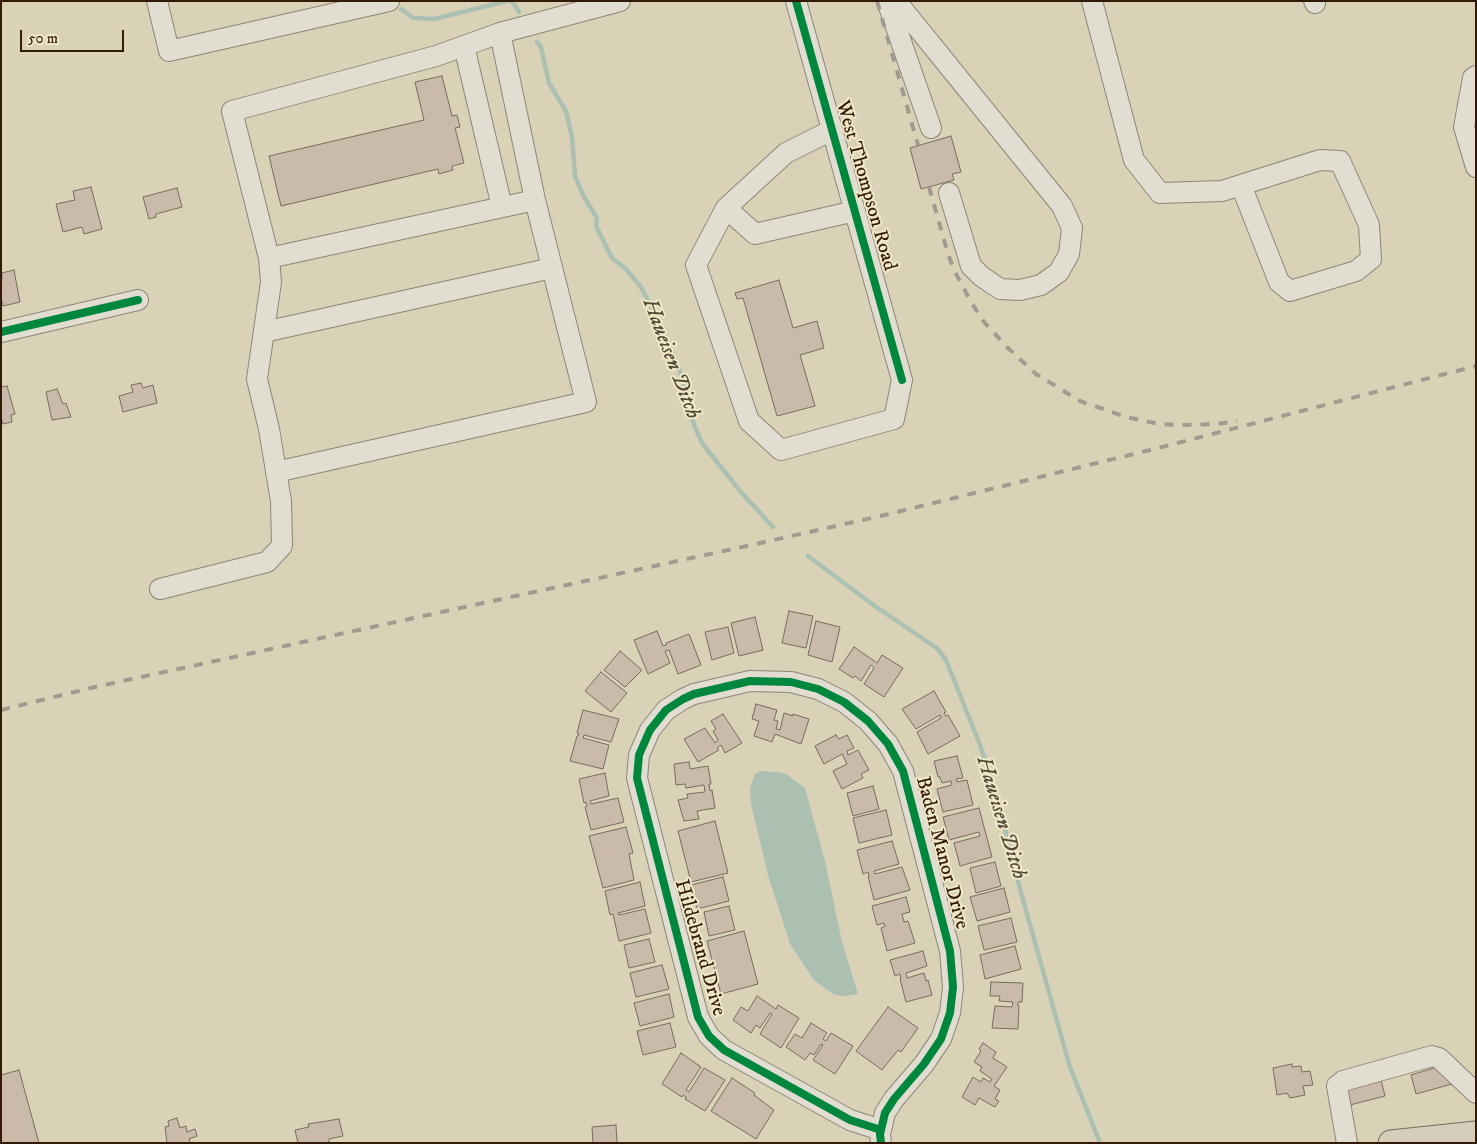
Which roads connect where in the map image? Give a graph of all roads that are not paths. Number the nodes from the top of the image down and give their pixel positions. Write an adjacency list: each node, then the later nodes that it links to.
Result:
1 (156, 1): 8 (street)
2 (389, 1): 8 (street)
3 (620, 1): 9 (street)
4 (796, 1): 13 (street, West Thompson Road)
5 (887, 1): 12 (street)
6 (896, 1): 16 (street)
7 (1092, 1): 15 (street)
8 (317, 9)
9 (500, 33): 10 (street); 17 (street)
10 (464, 46): 18 (street); 21 (street)
11 (1476, 76): 14 (street)
12 (931, 128)
13 (832, 130): 19 (street); 20 (street, West Thompson Road)
14 (1476, 167)
15 (1241, 185): 15 (street)
16 (949, 194)
17 (535, 200): 18 (street); 22 (street)
18 (502, 207): 21 (street)
19 (726, 208): 20 (street); 20 (street, West Thompson Road)
20 (855, 211)
21 (269, 258): 25 (street)
22 (552, 268): 25 (street); 26 (street)
23 (138, 300): 24 (street)
24 (1, 332)
25 (264, 332): 26 (street)
26 (276, 472): 27 (street)
27 (160, 590)
28 (648, 734): 31 (street, Hildebrand Drive); 31 (street, Baden Manor Drive)
29 (1476, 1093): 32 (street)
30 (1476, 1134): 33 (main road)
31 (881, 1136)
32 (1347, 1143)
33 (1391, 1143)

